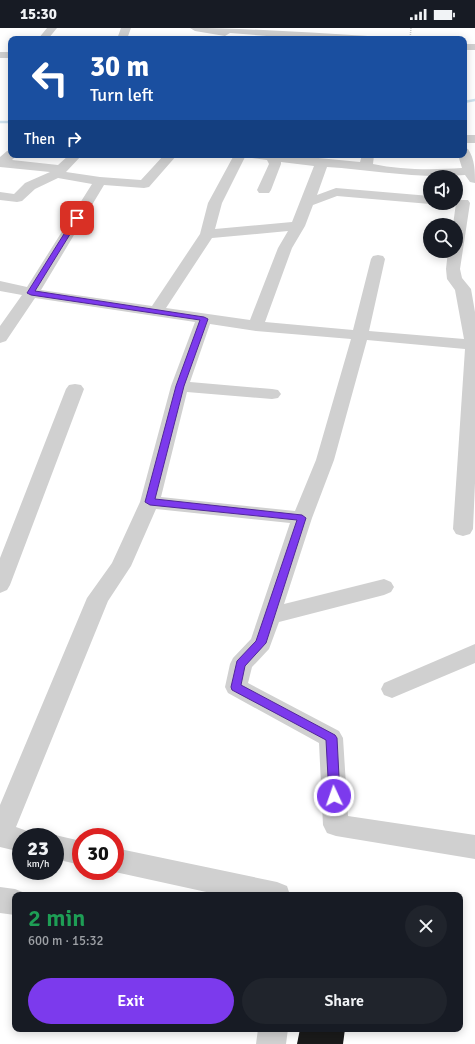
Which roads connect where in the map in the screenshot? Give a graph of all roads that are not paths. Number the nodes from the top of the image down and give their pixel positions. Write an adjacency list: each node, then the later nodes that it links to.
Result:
1 (52, 28): 5 (street)
2 (195, 28): 4 (street)
3 (212, 28): 4 (street)
4 (254, 34): 6 (street); 7 (street)
5 (45, 36)
6 (275, 36)
7 (300, 36)
8 (8, 157): 17 (street)
9 (73, 158): 17 (street)
10 (168, 158): 19 (street)
11 (238, 158): 26 (street)
12 (273, 158): 20 (street)
13 (286, 158): 16 (street)
14 (466, 158): 18 (street)
15 (367, 161): 16 (street); 18 (street)
16 (322, 163): 23 (street)
17 (59, 172): 19 (street); 21 (street)
18 (472, 175)
19 (100, 181): 29 (street)
20 (264, 190)
21 (0, 196)
22 (423, 199): 23 (street)
23 (307, 203): 25 (street)
24 (465, 203): 35 (street)
25 (298, 226): 26 (street); 32 (street)
26 (207, 234): 30 (street)
27 (378, 259): 33 (street)
28 (0, 286): 29 (street)
29 (31, 293): 30 (street); 34 (street)
30 (156, 312): 31 (street)
31 (204, 319): 32 (street); 36 (street)
32 (256, 326): 33 (street)
33 (360, 336): 35 (street); 40 (street)
34 (0, 338)
35 (474, 345): 41 (street)
36 (180, 386): 38 (street); 39 (street)
37 (75, 389): 42 (street)
38 (272, 394)
39 (150, 502): 40 (street); 47 (street)
40 (302, 518): 44 (street)
41 (463, 529)
42 (0, 585)
43 (384, 587): 44 (street)
44 (270, 616): 49 (street)
45 (475, 654): 46 (street)
46 (392, 689)
47 (0, 835): 48 (street)
48 (12, 838)
49 (475, 847)
50 (124, 862): 51 (street)
51 (263, 892)
52 (0, 900): 53 (street)
53 (12, 902)
54 (272, 1032): 55 (street)
55 (271, 1044)

